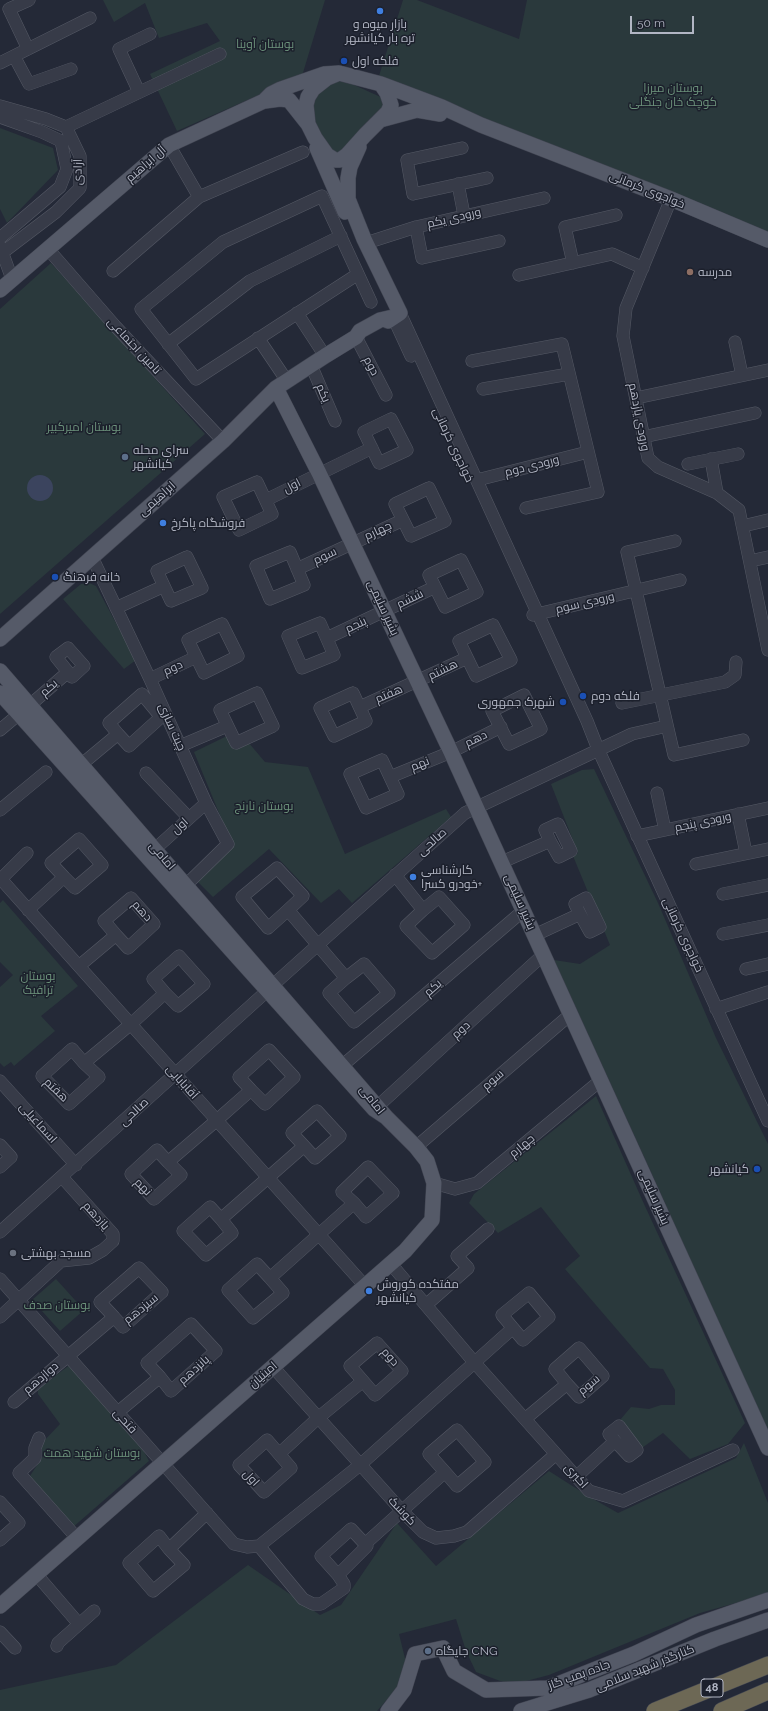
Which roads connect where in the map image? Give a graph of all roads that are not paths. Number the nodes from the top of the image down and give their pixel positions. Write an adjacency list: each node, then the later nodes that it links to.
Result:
1 (29, 0): 4 (street)
2 (90, 18): 4 (street)
3 (150, 34): 11 (street)
4 (28, 49): 6 (street)
5 (220, 54): 11 (street)
6 (14, 56): 7 (street); 8 (street)
7 (0, 63)
8 (71, 69)
9 (339, 73): 10 (main road); 12 (main road, آل ابراهیم); 16 (main road)
10 (381, 84): 15 (main road); 17 (main road)
11 (139, 92): 18 (street)
12 (264, 101): 16 (main road); 21 (main road, آل ابراهیم)
13 (0, 106): 18 (street)
14 (0, 118): 33 (street)
15 (380, 120): 17 (main road); 20 (main road)
16 (308, 124): 19 (main road)
17 (481, 125): 28 (main road, خواجوی کرمانی)
18 (66, 127): 37 (street, آزادی)
19 (315, 138): 20 (main road); 49 (main road, خواجوی کرمانی)
20 (363, 138): 36 (main road, خواجوی کرمانی)
21 (169, 145): 26 (street); 38 (main road, آل ابراهیم)
22 (462, 148): 25 (street)
23 (303, 152): 26 (street)
24 (487, 178): 25 (street)
25 (458, 184): 29 (street)
26 (199, 197): 42 (street)
27 (544, 198): 29 (street, ورودی یکم)
28 (671, 199): 34 (main road, خواجوی کرمانی); 41 (street, ورودی یازدهم)
29 (464, 215): 31 (street, ورودی یکم)
30 (616, 215): 39 (street)
31 (416, 227): 35 (street); 36 (street, ورودی یکم)
32 (340, 236): 43 (street); 53 (street); 53 (street)
33 (0, 238)
34 (768, 240)
35 (498, 242)
36 (366, 243): 49 (main road, خواجوی کرمانی)
37 (1, 249): 45 (street, آزادی)
38 (48, 249): 45 (main road, آل ابراهیم); 67 (street, تامین اجتماعی)
39 (573, 263): 41 (street); 44 (street)
40 (0, 265): 45 (street)
41 (643, 268): 63 (street, ورودی یازدهم)
42 (113, 271)
43 (358, 274): 47 (street); 48 (street)
44 (519, 275)
45 (12, 280): 46 (main road, آل ابراهیم)
46 (0, 290)
47 (371, 302)
48 (297, 313): 51 (street); 54 (street)
49 (396, 315): 50 (main road, ابراهیمی); 74 (street, خواجوی کرمانی); 94 (street, خواجوی کرمانی)
50 (356, 337): 54 (main road, ابراهیمی); 62 (street, دوم)
51 (258, 338): 53 (street); 60 (street)
52 (735, 342): 59 (street)
53 (168, 344)
54 (325, 356): 56 (main road, ابراهیمی)
55 (472, 360): 58 (street)
56 (311, 365): 60 (main road, ابراهیمی); 65 (street, یکم)
57 (768, 370): 59 (street)
58 (569, 374): 61 (street); 69 (street)
59 (742, 376): 63 (street)
60 (282, 385): 67 (main road, ابراهیمی); 73 (main road, بشیر سلیمی)
61 (483, 389)
62 (386, 395)
63 (636, 398): 66 (street, ورودی یازدهم)
64 (755, 413): 66 (street)
65 (335, 421)
66 (643, 437): 75 (street, ورودی یازدهم)
67 (223, 441): 83 (main road, ابراهیمی)
68 (372, 448): 73 (street)
69 (588, 452): 74 (street, ورودی دوم); 77 (street)
70 (738, 454): 71 (street)
71 (711, 459): 72 (street); 75 (street)
72 (688, 464)
73 (319, 473): 76 (street, اول); 82 (main road, بشیر سلیمی)
74 (477, 480): 94 (street, خواجوی کرمانی)
75 (717, 492): 80 (street, ورودی یازدهم)
76 (266, 500)
77 (526, 508)
78 (403, 520): 82 (street, چهارم)
79 (768, 520): 80 (street)
80 (743, 526): 85 (street, ورودی یازدهم)
81 (675, 541): 90 (street)
82 (352, 543): 86 (street, سوم); 93 (main road, بشیر سلیمی)
83 (92, 557): 92 (street, چیت سازی); 97 (main road, ابراهیمی)
84 (768, 557): 85 (street)
85 (750, 561): 91 (street, ورودی یازدهم)
86 (297, 569)
87 (680, 580): 90 (street, ورودی سوم)
88 (164, 586): 92 (street)
89 (435, 587): 93 (street, ششم)
90 (636, 591): 94 (street, ورودی سوم); 107 (street)
91 (763, 602): 95 (street, ورودی یازدهم)
92 (116, 608): 104 (street, چیت سازی)
93 (385, 612): 96 (street, پنجم); 105 (main road, بشیر سلیمی)
94 (536, 615): 118 (street, خواجوی کرمانی)
95 (766, 635): 98 (street, ورودی یازدهم)
96 (327, 638)
97 (0, 639)
98 (768, 650)
99 (196, 657): 104 (street, دوم)
100 (467, 658): 100 (street); 105 (street, هشتم)
101 (736, 662): 107 (street)
102 (0, 671): 110 (main road, امامی)
103 (68, 672): 110 (street, یکم)
104 (150, 679): 117 (street, چیت سازی)
105 (418, 682): 109 (street, هفتم); 119 (main road, بشیر سلیمی)
106 (0, 693): 110 (main road, امامی)
107 (660, 695): 108 (street); 112 (street)
108 (622, 703)
109 (360, 707)
110 (24, 709): 114 (street, یکم); 120 (main road, امامی); 161 (main road, امامی)
111 (227, 726): 111 (street); 117 (street)
112 (667, 726): 116 (street); 118 (street, صالحی)
113 (501, 727): 119 (street, دهم)
114 (0, 730)
115 (118, 734): 120 (street)
116 (743, 740)
117 (180, 746): 125 (street, چیت سازی)
118 (598, 749): 126 (street, صالحی); 132 (street, خواجوی کرمانی)
119 (451, 752): 123 (street, نهم); 126 (main road, بشیر سلیمی)
120 (82, 764): 134 (main road, امامی)
121 (46, 772): 128 (street)
122 (146, 773): 130 (street)
123 (390, 777)
124 (657, 794): 131 (street)
125 (206, 803): 130 (street, اول); 143 (street, چیت سازی)
126 (476, 807): 138 (main road, بشیر سلیمی); 140 (street, صالحی)
127 (768, 808): 129 (street, ورودی پنجم)
128 (0, 810)
129 (738, 814): 131 (street, ورودی پنجم); 137 (street)
130 (189, 818): 134 (street, اول)
131 (665, 830): 132 (street, ورودی پنجم)
132 (637, 836): 164 (street, خواجوی کرمانی)
133 (550, 841): 138 (street)
134 (155, 849): 143 (main road, امامی)
135 (768, 849): 137 (street)
136 (27, 853): 142 (street)
137 (746, 854): 139 (street)
138 (502, 862): 149 (main road, بشیر سلیمی)
139 (696, 864)
140 (395, 875): 148 (street); 155 (street, صالحی)
141 (64, 877): 146 (street)
142 (2, 883): 146 (street, آقابابایی)
143 (186, 885): 161 (main road, امامی)
144 (768, 885): 145 (street)
145 (723, 894)
146 (28, 910): 158 (street, آقابابایی)
147 (288, 910): 147 (street); 155 (street)
148 (423, 910): 148 (street)
149 (524, 910): 154 (main road, بشیر سلیمی); 168 (street, یکم)
150 (580, 914): 154 (street)
151 (768, 925): 153 (street)
152 (116, 934): 158 (street)
153 (723, 934)
154 (535, 935): 156 (main road, بشیر سلیمی)
155 (318, 944): 160 (street); 161 (street, صالحی)
156 (544, 954): 165 (main road, بشیر سلیمی); 173 (street, دوم)
157 (768, 964): 159 (street)
158 (79, 966): 166 (street, آقابابایی)
159 (746, 969)
160 (346, 978): 160 (street)
161 (270, 988): 168 (main road, امامی); 169 (street, صالحی); 173 (main road, امامی)
162 (768, 992): 164 (street)
163 (165, 993): 166 (street)
164 (716, 1008): 175 (street, خواجوی کرمانی)
165 (571, 1014): 170 (main road, بشیر سلیمی); 178 (street, سوم)
166 (131, 1024): 167 (street); 169 (street, آقابابایی)
167 (84, 1063): 167 (street, هفتم)
168 (343, 1065): 173 (main road, امامی)
169 (175, 1074): 174 (street, آقابابایی); 180 (street, صالحی)
170 (601, 1080): 184 (street, چهارم); 212 (main road, بشیر سلیمی)
171 (0, 1081): 180 (street, اسماعیلی)
172 (251, 1090): 172 (street); 174 (street)
173 (382, 1111): 178 (main road, امینیان)
174 (217, 1120): 179 (street); 183 (street, آقابابایی)
175 (768, 1121)
176 (0, 1145): 181 (street)
177 (304, 1146): 183 (street)
178 (416, 1147): 184 (main road, امینیان)
179 (168, 1162)
180 (76, 1165): 182 (street, صالحی)
181 (0, 1167)
182 (62, 1177): 188 (street, صالحی); 194 (street, یازدهم)
183 (268, 1177): 186 (street); 189 (street, آقابابایی)
184 (434, 1183): 190 (main road, امینیان)
185 (354, 1203): 189 (street)
186 (221, 1219)
187 (488, 1229): 195 (street)
188 (0, 1232)
189 (319, 1234): 191 (street); 193 (street, آقابابایی)
190 (391, 1264): 193 (main road, امینیان); 195 (street, اکبری)
191 (270, 1278): 191 (street)
192 (0, 1279): 194 (street, فتحی)
193 (365, 1286): 201 (main road, امینیان)
194 (19, 1300): 196 (street); 199 (street, فتحی)
195 (426, 1305): 200 (street, اکبری)
196 (0, 1317)
197 (114, 1317): 197 (street, سیزدهم); 199 (street, سیزدهم)
198 (513, 1328): 200 (street)
199 (68, 1355): 205 (street, دوازدهم); 206 (street, فتحی)
200 (474, 1362): 208 (street, اکبری); 216 (street)
201 (273, 1367): 207 (street, کوشک); 215 (main road, امینیان)
202 (160, 1377): 202 (street, پانزدهم); 206 (street, پانزدهم)
203 (363, 1381): 207 (street)
204 (568, 1384): 208 (street, سوم)
205 (14, 1402)
206 (118, 1412): 215 (street, فتحی)
207 (318, 1418): 213 (street); 216 (street, کوشک)
208 (525, 1419): 214 (street, اکبری)
209 (39, 1438): 222 (street)
210 (615, 1441): 218 (street)
211 (734, 1450): 218 (street, اکبری)
212 (767, 1451)
213 (279, 1454)
214 (556, 1454): 218 (street, اکبری); 220 (street, کوشک)
215 (163, 1463): 221 (street, فتحی); 222 (main road, امینیان)
216 (360, 1465): 220 (street, کوشک); 225 (street)
217 (445, 1472): 217 (street); 220 (street)
218 (576, 1477)
219 (0, 1502): 223 (street)
220 (402, 1511): 224 (street)
221 (207, 1513): 225 (street, فتحی); 226 (street)
222 (77, 1538): 227 (main road, امینیان)
223 (0, 1540)
224 (365, 1544): 228 (street); 228 (street)
225 (259, 1546): 228 (street)
226 (169, 1549): 226 (street)
227 (36, 1574): 230 (main road, امینیان); 234 (street)
228 (338, 1575)
229 (768, 1600): 241 (main road, جاده پمپ گاز)
230 (0, 1606)
231 (94, 1611): 234 (street)
232 (768, 1615): 235 (main road)
233 (768, 1620): 235 (main road, کنارگذر شهید سلامی)
234 (79, 1624): 237 (street)
235 (748, 1627): 242 (main road, کنارگذر شهید سلامی)
236 (0, 1632): 238 (street)
237 (57, 1646)
238 (15, 1648)
239 (768, 1665): 243 (highway, 48)
240 (768, 1691): 244 (highway, 48)
241 (388, 1711)
242 (521, 1711)
243 (655, 1711)
244 (722, 1711)

